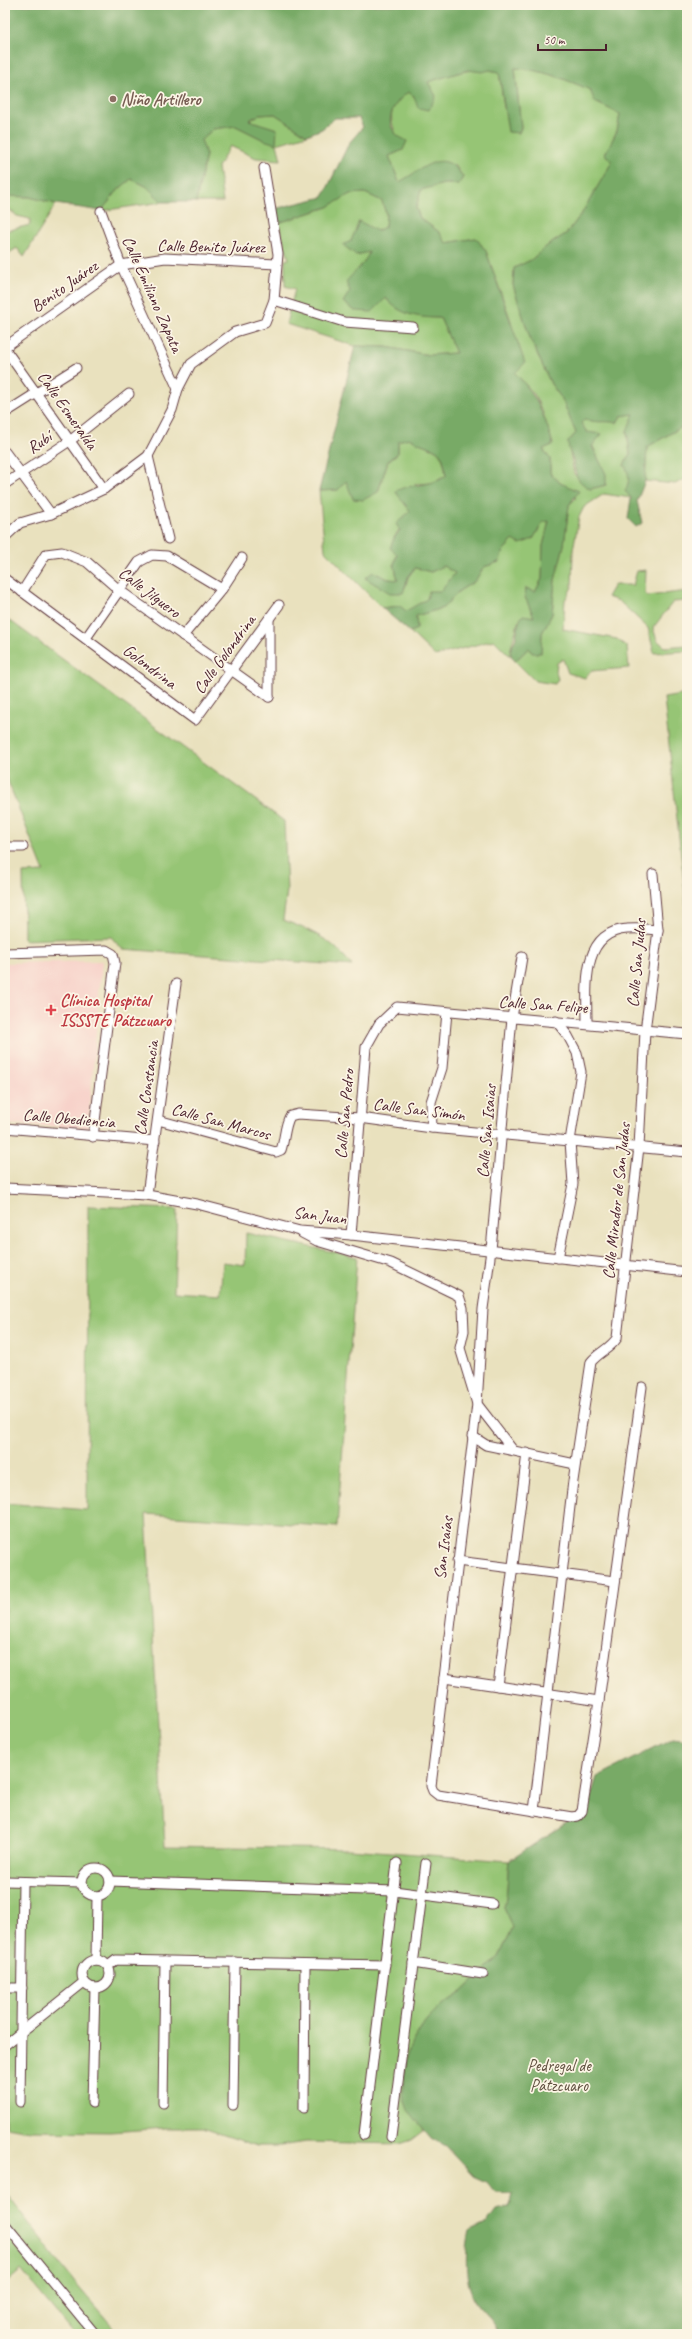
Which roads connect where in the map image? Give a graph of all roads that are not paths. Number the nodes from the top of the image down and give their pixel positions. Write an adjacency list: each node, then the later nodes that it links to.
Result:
1 (264, 168): 3 (street)
2 (101, 211): 4 (street, Calle Emiliano Zapata)
3 (276, 264): 4 (street, Calle Benito Juárez); 5 (street)
4 (122, 265): 7 (street, Benito Juárez); 9 (street, Calle Emiliano Zapata)
5 (274, 300): 6 (street); 9 (street)
6 (412, 327)
7 (5, 348): 10 (street, Calle Esmeralda)
8 (76, 368): 10 (street)
9 (178, 388): 15 (street)
10 (37, 393): 12 (street); 13 (street, Calle Esmeralda)
11 (129, 394): 13 (street, Rubí)
12 (5, 413)
13 (71, 440): 16 (street, Rubí); 18 (street, Calle Esmeralda)
14 (5, 452): 16 (street)
15 (148, 456): 18 (street); 21 (street)
16 (21, 474): 17 (street, Rubí); 19 (street)
17 (5, 484)
18 (104, 490): 19 (street)
19 (51, 514): 20 (street)
20 (5, 537)
21 (168, 539)
22 (242, 558): 24 (street)
23 (5, 579): 26 (street, Golondrina)
24 (222, 589): 25 (street); 29 (street)
25 (119, 590): 26 (street, Calle Jilguero); 29 (street, Calle Jilguero); 30 (street)
26 (22, 592): 30 (street, Golondrina)
27 (278, 605): 28 (street, Calle Golondrina)
28 (269, 619): 31 (street, Calle Golondrina); 31 (street, Calle Jilguero)
29 (183, 636): 31 (street, Calle Jilguero)
30 (86, 638): 32 (street, Golondrina)
31 (231, 669): 32 (street, Calle Golondrina)
32 (195, 720)
33 (5, 847): 34 (street)
34 (23, 847)
35 (653, 874): 36 (street, Calle San Judas)
36 (658, 930): 44 (street); 45 (street, Calle San Judas)
37 (5, 953): 52 (street)
38 (522, 957): 42 (street, Calle San Isaias)
39 (176, 984): 48 (street, Calle Constancia)
40 (396, 1007): 41 (street, Calle San Felipe); 47 (street, Calle San Pedro)
41 (447, 1012): 42 (street, Calle San Felipe); 50 (street)
42 (512, 1018): 43 (street, Calle San Felipe); 51 (street, Calle San Isaias)
43 (556, 1021): 44 (street, Calle San Felipe); 54 (street)
44 (587, 1023): 45 (street, Calle San Felipe)
45 (645, 1031): 46 (street, Calle San Felipe); 55 (street, Calle Mirador de San Judas)
46 (687, 1034)
47 (360, 1118): 50 (street, Calle San Simón); 56 (street, Calle San Simón); 61 (street, Calle San Pedro)
48 (158, 1120): 53 (street, Calle Constancia); 56 (street, Calle San Marcos)
49 (5, 1128): 52 (street, Calle Obediencia)
50 (432, 1128): 51 (street, Calle San Simón)
51 (502, 1134): 54 (street, Calle San Simón); 62 (street, Calle San Isaias)
52 (94, 1137): 53 (street, Calle Obediencia)
53 (155, 1141): 59 (street, Calle Constancia)
54 (570, 1141): 55 (street, Calle San Simón); 63 (street)
55 (639, 1147): 57 (street, Calle San Simón); 64 (street, Calle Mirador de San Judas)
56 (276, 1152)
57 (687, 1152)
58 (5, 1188): 59 (street, San Juan)
59 (147, 1195): 60 (street, San Juan)
60 (300, 1231): 61 (street, San Juan); 68 (street)
61 (351, 1235): 62 (street, San Juan)
62 (491, 1250): 63 (street, San Juan); 66 (street, Calle San Isaias)
63 (558, 1258): 64 (street, San Juan)
64 (625, 1265): 65 (street, San Juan); 72 (street, Calle Mirador de San Judas)
65 (687, 1272)
66 (483, 1309): 68 (street, San Isaías)
67 (642, 1387): 76 (street)
68 (477, 1404): 69 (street, San Isaías); 70 (street)
69 (472, 1436): 70 (street); 73 (street, San Isaías)
70 (512, 1449): 71 (street)
71 (528, 1453): 72 (street); 74 (street)
72 (575, 1464): 75 (street)
73 (457, 1561): 74 (street); 77 (street, San Isaías)
74 (512, 1568): 75 (street); 78 (street)
75 (562, 1575): 76 (street); 79 (street)
76 (615, 1581): 80 (street)
77 (444, 1678): 78 (street); 81 (street, San Isaías)
78 (498, 1686): 79 (street)
79 (549, 1694): 80 (street); 81 (street)
80 (599, 1701): 81 (street)
81 (534, 1811)
82 (397, 1863): 88 (street)
83 (426, 1864): 89 (street)
84 (110, 1881): 87 (street); 88 (street); 90 (street)
85 (5, 1882): 86 (street)
86 (23, 1882): 87 (street); 102 (street)
87 (82, 1883): 90 (street)
88 (394, 1891): 89 (street); 97 (street)
89 (422, 1893): 91 (street); 95 (street)
90 (97, 1896): 92 (street)
91 (492, 1904)
92 (96, 1960): 98 (street); 100 (street)
93 (165, 1961): 94 (street); 98 (street); 108 (street)
94 (235, 1962): 96 (street); 109 (street)
95 (413, 1963): 99 (street); 112 (street)
96 (305, 1964): 97 (street); 110 (street)
97 (385, 1965): 111 (street)
98 (108, 1966): 103 (street)
99 (483, 1974)
100 (84, 1982): 103 (street); 104 (street)
101 (5, 1988): 102 (street)
102 (22, 1988): 104 (street)
103 (95, 1988): 107 (street)
104 (21, 2032): 105 (street); 106 (street)
105 (5, 2045)
106 (20, 2102)
107 (92, 2103)
108 (163, 2103)
109 (233, 2105)
110 (304, 2108)
111 (364, 2135)
112 (391, 2137)
113 (5, 2224): 114 (street)
114 (95, 2334)

